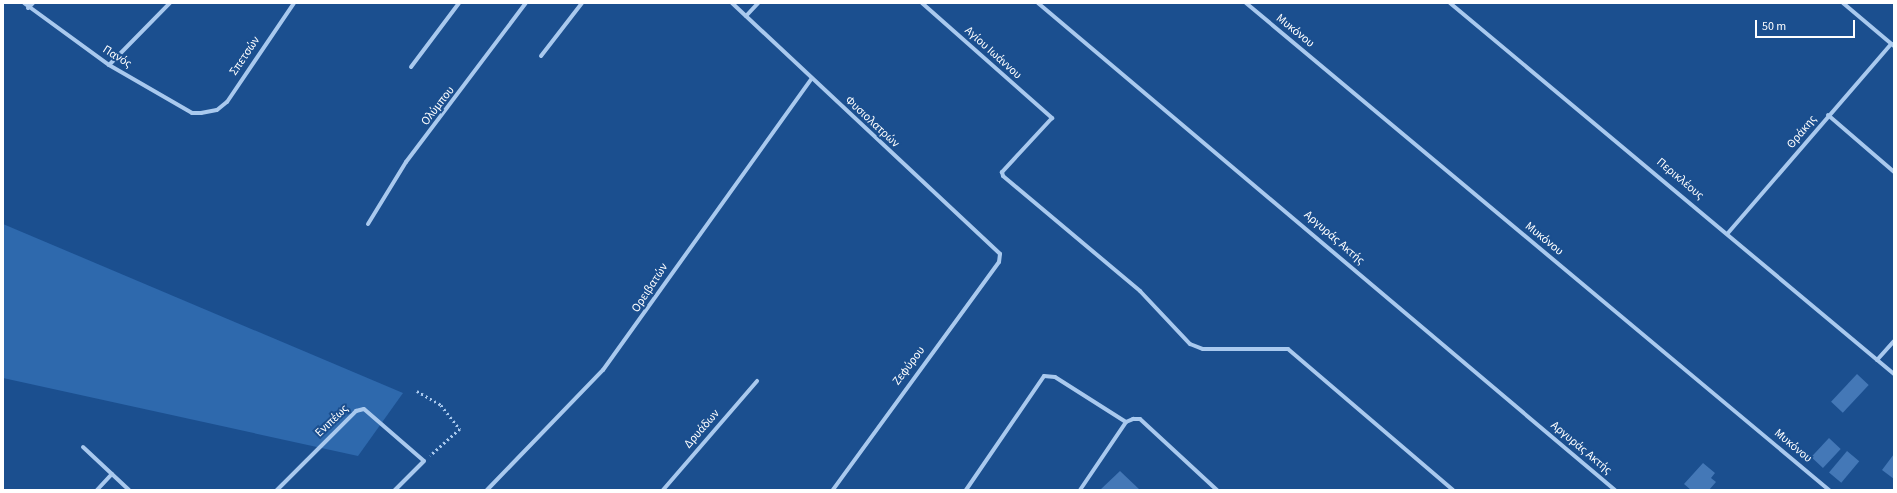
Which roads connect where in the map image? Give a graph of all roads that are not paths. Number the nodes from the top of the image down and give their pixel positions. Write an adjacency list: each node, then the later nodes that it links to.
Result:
1 (24, 3): 15 (street, Πανός)
2 (33, 3): 15 (street)
3 (170, 3): 19 (street)
4 (294, 3): 22 (street, Σπετσών)
5 (459, 3): 20 (street)
6 (526, 3): 25 (street, Ολύμπου)
7 (582, 3): 18 (street)
8 (732, 3): 16 (street, Φυσιολατρών)
9 (758, 3): 16 (street)
10 (922, 3): 45 (street, Αγίου Ιωάννου)
11 (1038, 3): 46 (street, Αργυράς Ακτής)
12 (1246, 3): 47 (street, Μυκόνου)
13 (1450, 3): 26 (street, Περικλέους)
14 (1842, 3): 17 (street)
15 (28, 8): 19 (street, Πανός)
16 (746, 16): 21 (street, Φυσιολατρών)
17 (1893, 45): 23 (street, Θράκης)
18 (541, 56)
19 (109, 65): 22 (street, Πανός)
20 (411, 67)
21 (811, 79): 27 (street, Φυσιολατρών); 39 (street, Ορειβατών)
22 (207, 113)
23 (1828, 115): 24 (street); 26 (street, Θράκης)
24 (1894, 172)
25 (368, 224)
26 (1728, 233): 29 (street, Περικλέους)
27 (1000, 254): 41 (street, Ζεφύρου)
28 (1894, 341): 29 (street)
29 (1877, 360): 30 (street, Περικλέους)
30 (1894, 374)
31 (757, 381): 40 (street, Δρυάδων)
32 (1126, 422): 42 (street); 43 (street); 44 (street)
33 (84, 447): 34 (street)
34 (112, 474): 35 (street); 36 (street)
35 (97, 490)
36 (129, 490)
37 (276, 490): 38 (street, Ενιπέως)
38 (396, 490)
39 (487, 490)
40 (663, 490)
41 (833, 490)
42 (966, 490)
43 (1080, 490)
44 (1217, 490)
45 (1453, 490)
46 (1616, 490)
47 (1829, 490)

